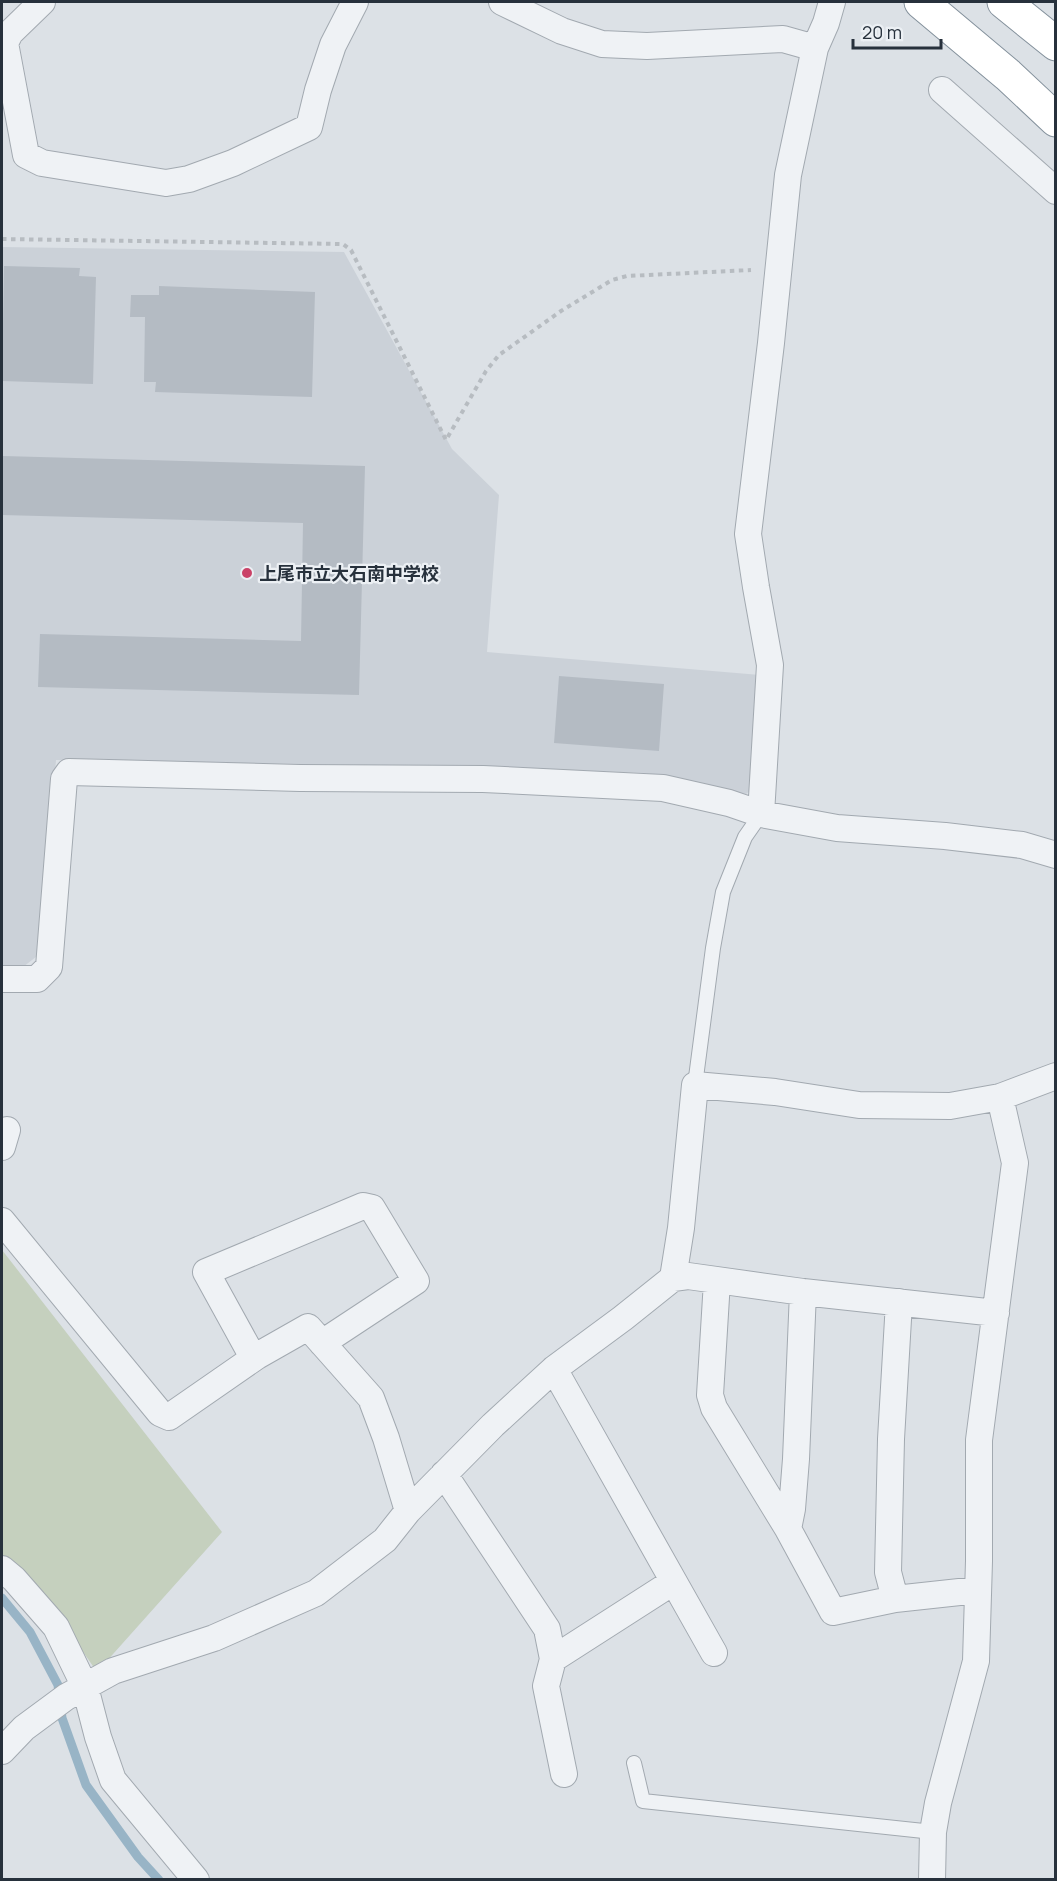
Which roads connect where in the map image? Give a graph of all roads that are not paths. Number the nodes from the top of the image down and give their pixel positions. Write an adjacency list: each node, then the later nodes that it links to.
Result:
1 (42, 2): 2 (street)
2 (355, 2)
3 (502, 2): 8 (street)
4 (832, 2): 8 (street)
5 (921, 2): 10 (highway)
6 (1004, 2): 7 (highway)
7 (1049, 32)
8 (815, 48): 12 (street)
9 (942, 90): 11 (street)
10 (1056, 120)
11 (1056, 191)
12 (761, 814): 13 (street); 14 (street); 16 (lane)
13 (1056, 855)
14 (2, 979)
15 (1056, 1076): 17 (street)
16 (695, 1085): 17 (street); 19 (street)
17 (1000, 1097): 23 (street)
18 (2, 1221): 25 (street)
19 (673, 1278): 20 (street); 26 (street)
20 (717, 1281): 21 (street); 29 (street)
21 (803, 1292): 22 (street); 29 (street)
22 (898, 1302): 23 (street); 33 (street)
23 (996, 1313): 32 (street)
24 (322, 1343): 25 (street); 25 (street); 28 (street)
25 (257, 1356)
26 (554, 1369): 27 (street); 31 (street)
27 (444, 1474): 28 (street); 35 (street)
28 (408, 1511): 36 (street)
29 (788, 1529): 33 (street)
30 (2, 1569): 36 (street)
31 (673, 1582): 34 (street); 35 (street)
32 (978, 1590): 33 (street); 40 (street)
33 (895, 1599)
34 (714, 1653)
35 (553, 1659): 39 (street)
36 (85, 1687): 37 (street); 41 (street)
37 (2, 1751)
38 (634, 1762): 40 (lane)
39 (564, 1774)
40 (933, 1832): 42 (street)
41 (196, 1880)
42 (932, 1880)

